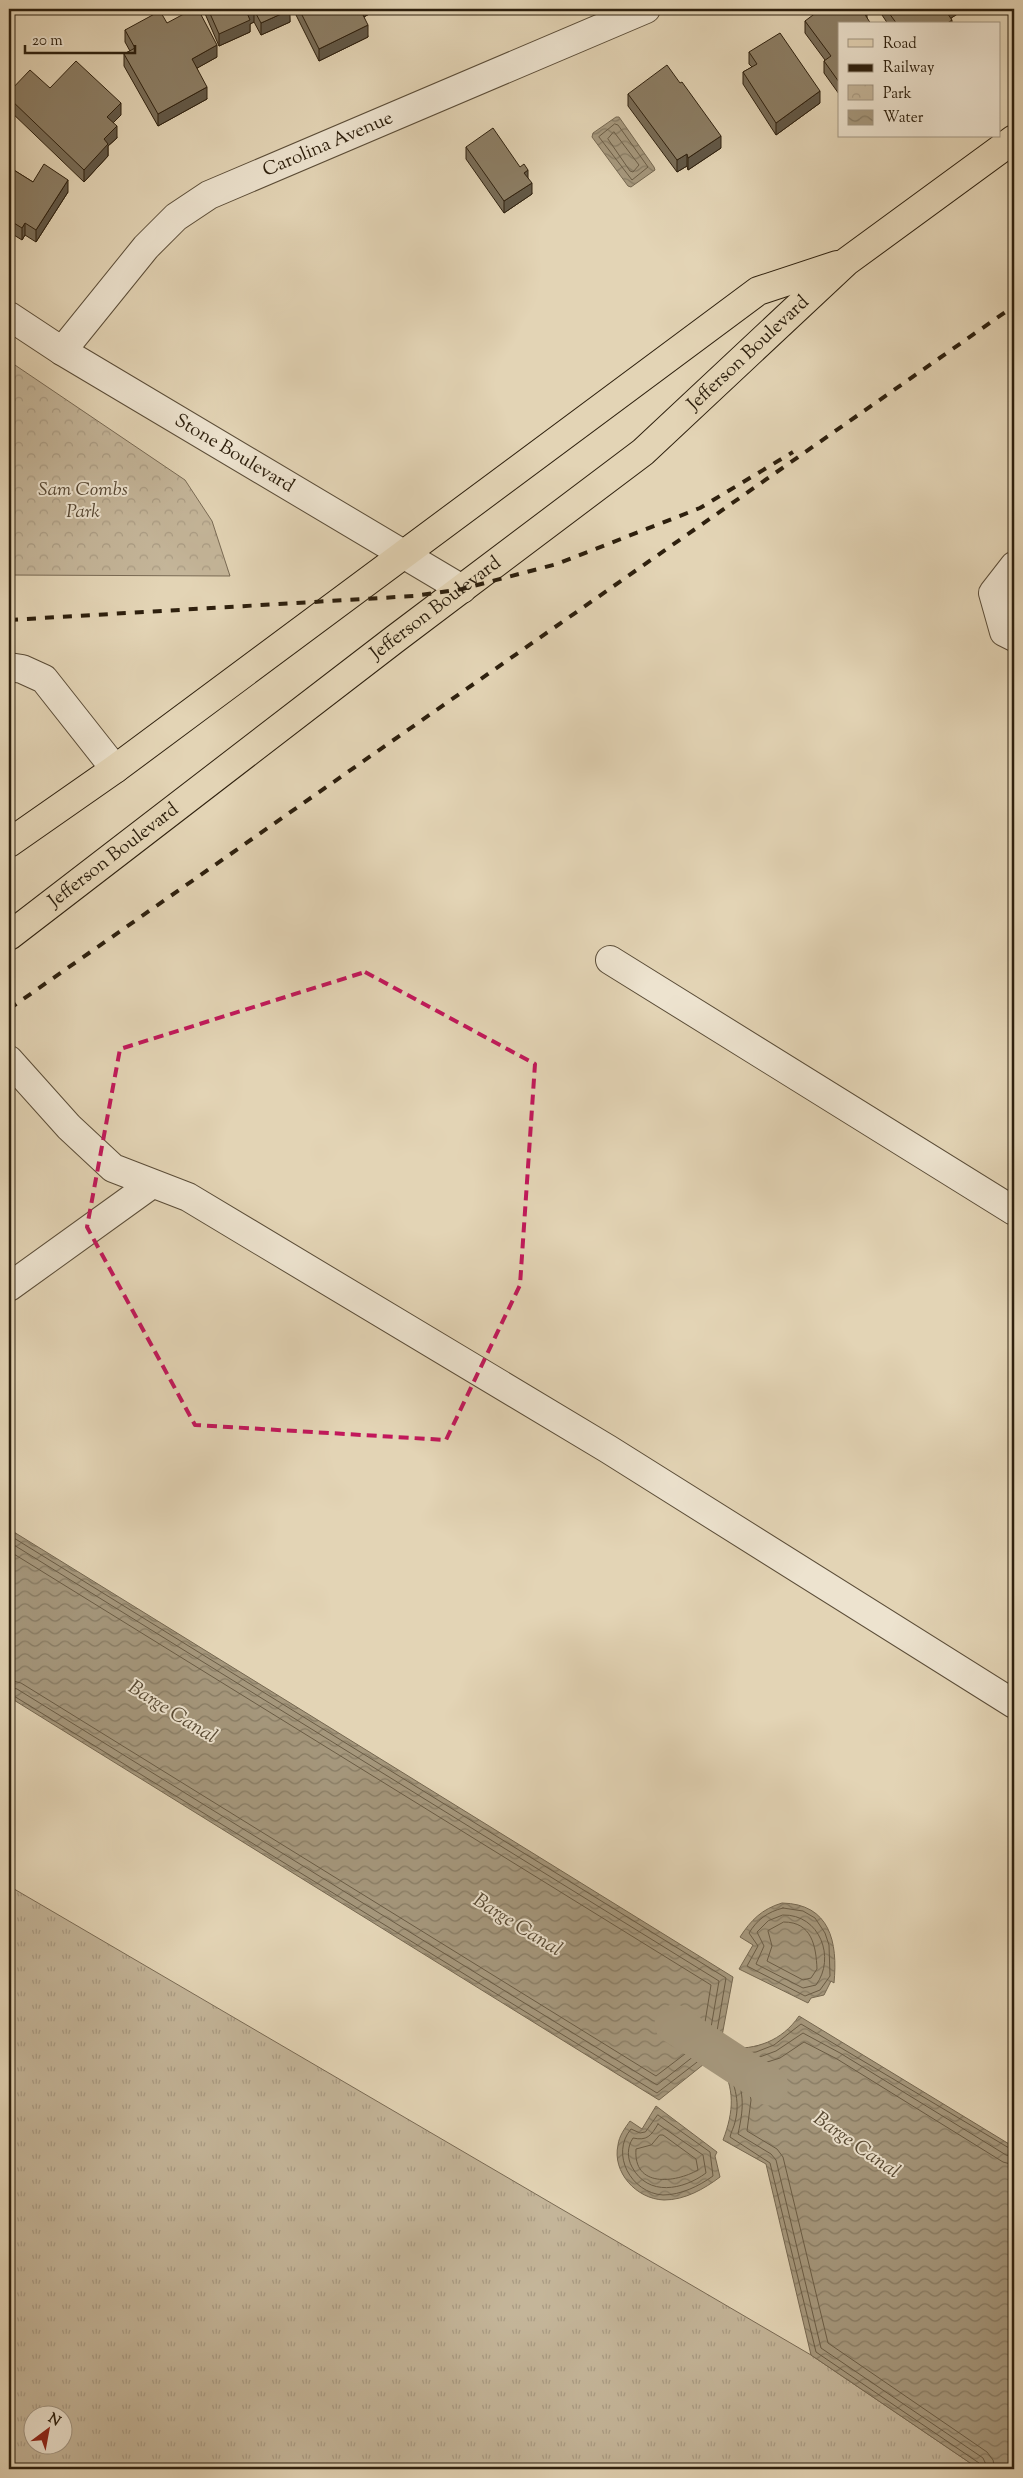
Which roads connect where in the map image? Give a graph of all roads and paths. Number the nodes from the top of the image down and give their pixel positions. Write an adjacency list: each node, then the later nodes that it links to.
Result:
1 (646, 9): 5 (street, Carolina Avenue)
2 (1014, 139): 3 (main road, Jefferson Boulevard)
3 (846, 262): 6 (main road, Jefferson Boulevard); 8 (main road, Jefferson Boulevard)
4 (9, 316): 5 (street, Stone Boulevard)
5 (62, 351): 6 (street, Stone Boulevard)
6 (403, 556): 8 (street, Stone Boulevard); 11 (main road, Jefferson Boulevard)
7 (1014, 566): 9 (street)
8 (462, 589): 13 (main road, Jefferson Boulevard)
9 (1014, 637)
10 (9, 667): 11 (street)
11 (115, 769): 12 (main road, Jefferson Boulevard)
12 (9, 843)
13 (9, 936)
14 (610, 960): 17 (street)
15 (9, 1060): 16 (street)
16 (152, 1184): 18 (street); 19 (street)
17 (1014, 1211)
18 (9, 1287)
19 (1014, 1704)

